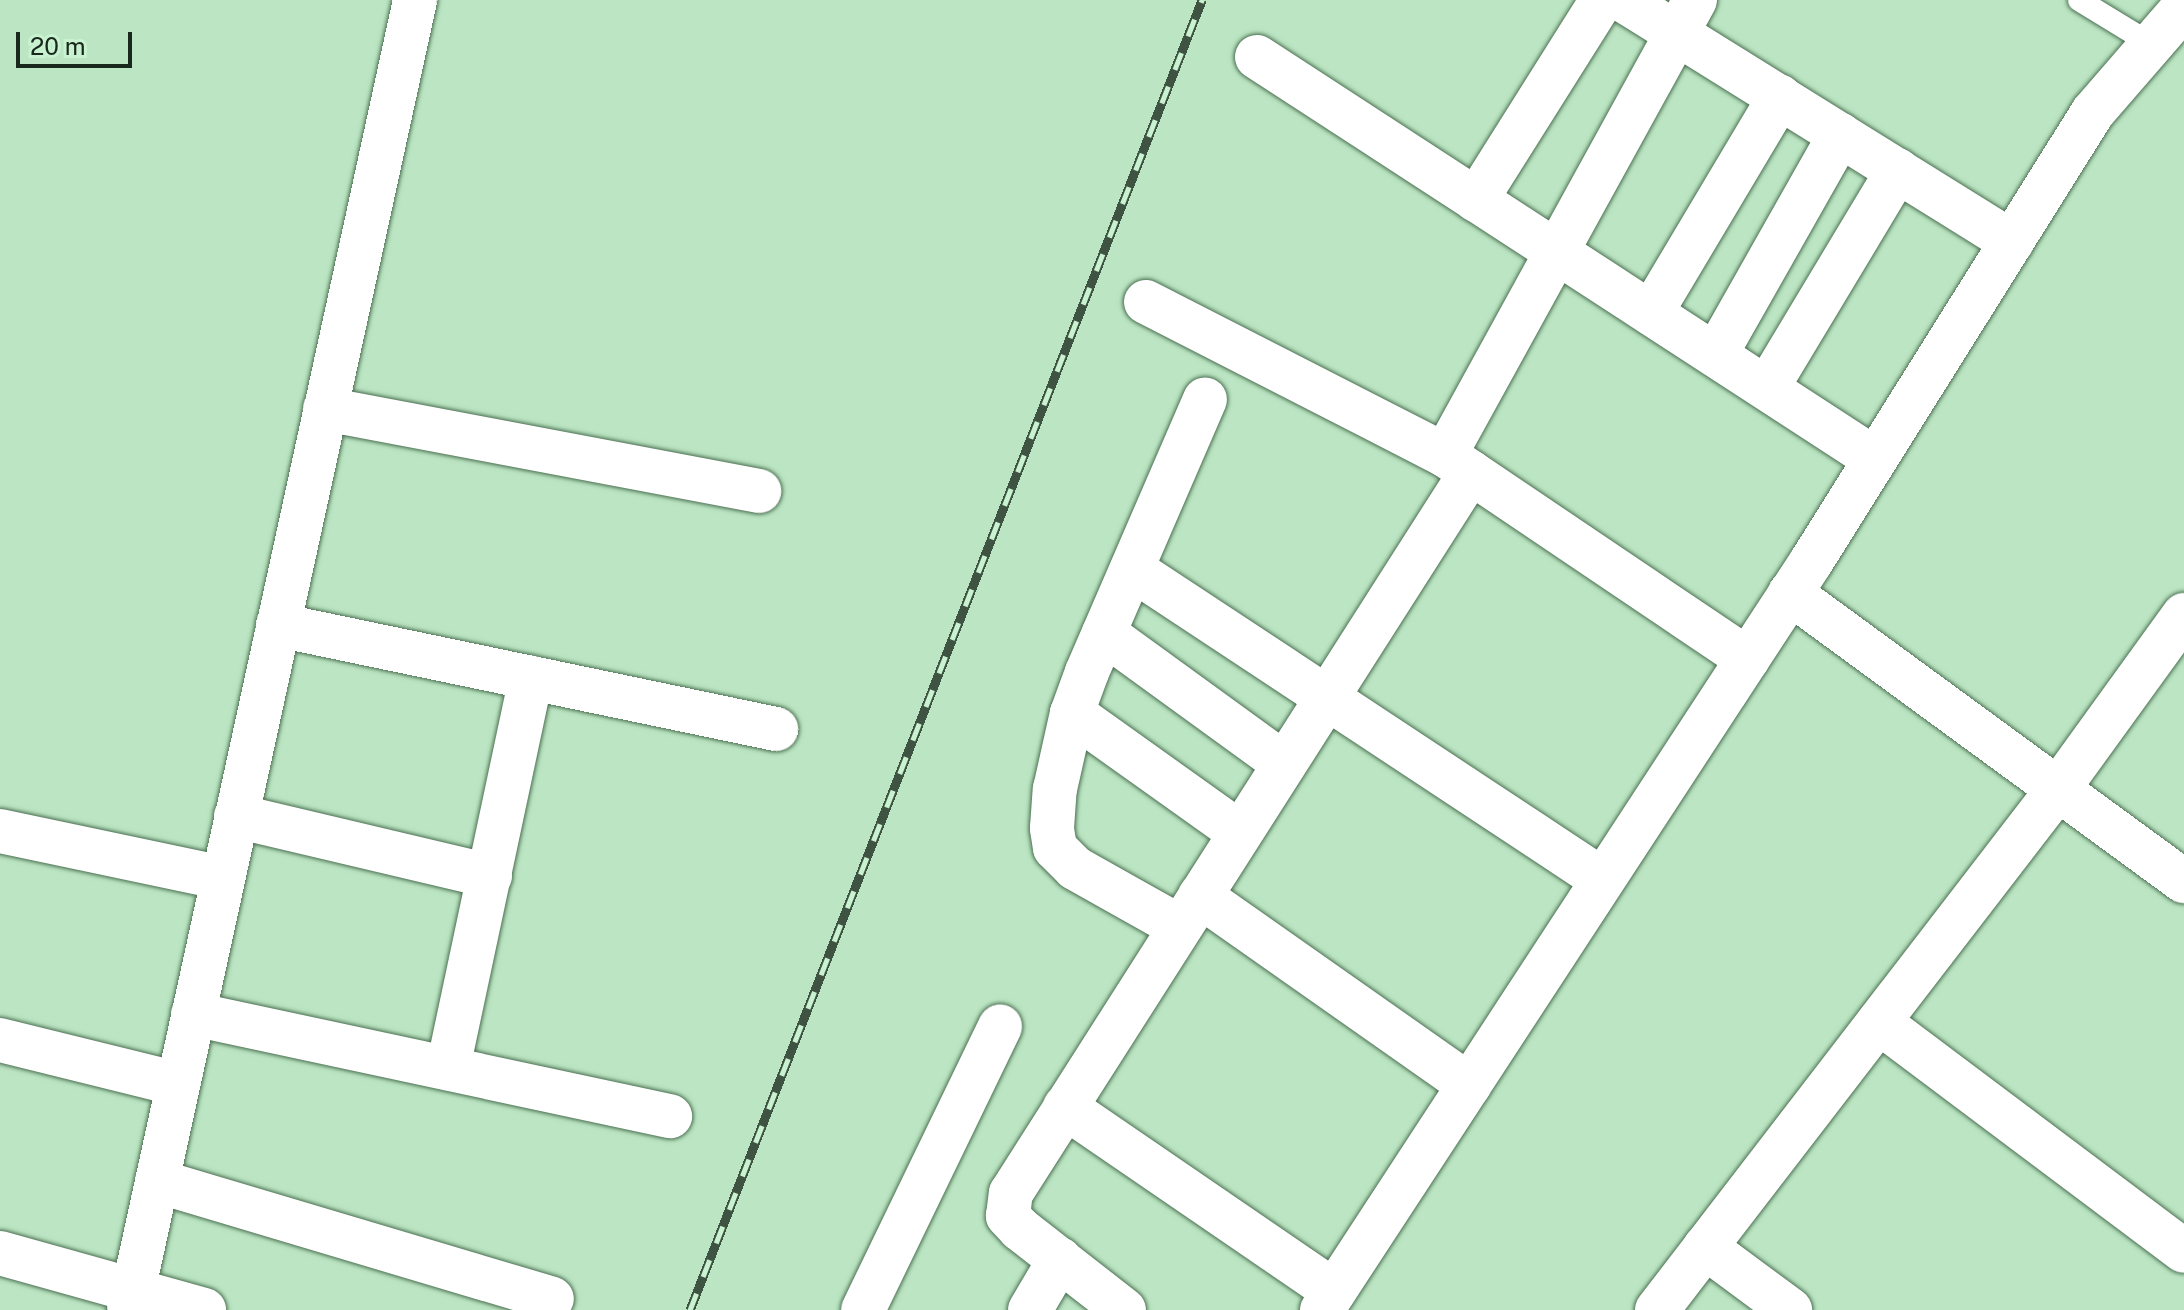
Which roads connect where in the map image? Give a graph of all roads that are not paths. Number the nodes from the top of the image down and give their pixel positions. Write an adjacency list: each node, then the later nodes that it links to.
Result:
1 (415, 0): 20 (street)
2 (1602, 0): 12 (street)
3 (1623, 0): 6 (street)
4 (2079, 0): 7 (lane)
5 (2184, 7): 7 (street)
6 (1686, 17): 9 (street); 14 (street)
7 (2151, 44): 13 (street)
8 (1257, 57): 12 (street)
9 (1780, 97): 10 (street); 16 (street)
10 (1840, 135): 11 (street); 17 (street)
11 (1898, 170): 13 (street); 18 (street)
12 (1476, 200): 14 (street)
13 (2012, 242): 21 (street)
14 (1556, 253): 16 (street); 22 (street)
15 (1146, 302): 22 (street)
16 (1651, 313): 17 (street)
17 (1716, 354): 18 (street)
18 (1767, 388): 21 (street)
19 (1205, 399): 24 (street)
20 (325, 409): 23 (street); 27 (street)
21 (1875, 459): 25 (street)
22 (1458, 464): 29 (street); 31 (street)
23 (759, 491)
24 (1132, 569): 28 (street); 31 (street)
25 (1790, 593): 29 (street); 35 (street)
26 (2184, 615): 35 (street)
27 (278, 625): 30 (street); 36 (street)
28 (1104, 633): 32 (street); 34 (street)
29 (1748, 659): 41 (street)
30 (531, 678): 33 (street); 39 (street)
31 (1326, 699): 34 (street); 41 (street)
32 (1072, 713): 38 (street); 43 (street)
33 (776, 729)
34 (1284, 764): 38 (street)
35 (2058, 789): 42 (street); 45 (street)
36 (236, 816): 39 (street); 40 (street)
37 (0, 831): 40 (street)
38 (1240, 833): 43 (street)
39 (490, 876): 48 (street)
40 (223, 878): 44 (street)
41 (1603, 880): 50 (street)
42 (2184, 881)
43 (1190, 911): 50 (street); 51 (street)
44 (193, 1014): 48 (street); 49 (street)
45 (1879, 1022): 54 (street); 55 (street)
46 (1000, 1026): 62 (street)
47 (0, 1040): 49 (street)
48 (448, 1068): 52 (street)
49 (178, 1084): 53 (street)
50 (1469, 1085): 60 (street)
51 (1065, 1107): 57 (street); 60 (street)
52 (670, 1116)
53 (157, 1181): 58 (street); 59 (street)
54 (1705, 1247): 65 (street); 66 (street)
55 (2184, 1251)
56 (0, 1253): 59 (street)
57 (1060, 1259): 63 (street); 64 (street)
58 (552, 1299)
59 (131, 1300): 61 (street)
60 (1328, 1300)
61 (204, 1310)
62 (863, 1310)
63 (1030, 1310)
64 (1124, 1310)
65 (1657, 1310)
66 (1790, 1310)

